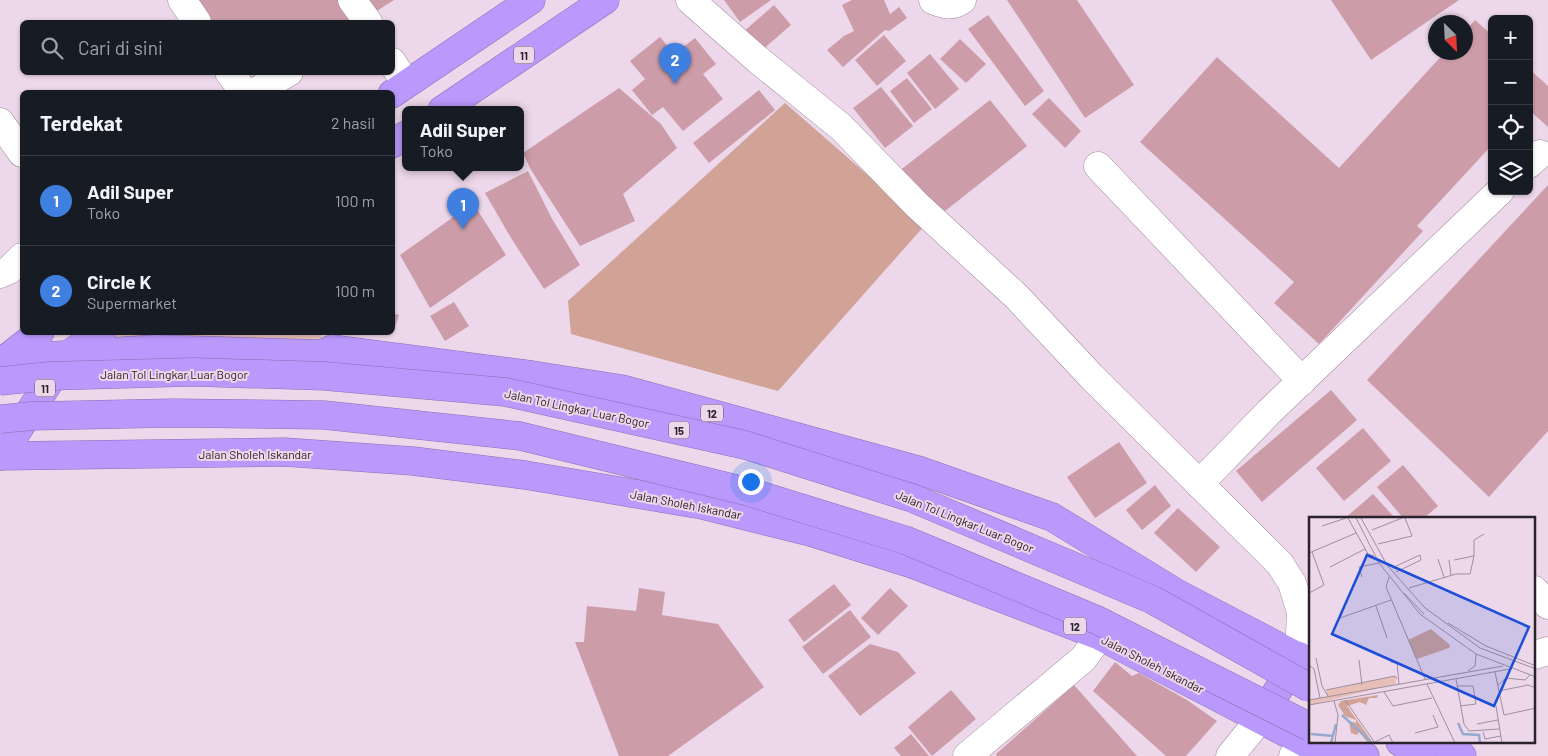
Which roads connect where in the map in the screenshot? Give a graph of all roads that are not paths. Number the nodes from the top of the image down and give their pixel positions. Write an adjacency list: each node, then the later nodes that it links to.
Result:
1 (182, 0): 8 (street)
2 (352, 0): 9 (street)
3 (531, 0): 12 (highway)
4 (606, 0): 15 (highway, 11)
5 (690, 0): 28 (street)
6 (934, 0): 7 (street)
7 (962, 0)
8 (196, 20)
9 (367, 20)
10 (231, 75): 13 (street)
11 (285, 75): 14 (street)
12 (397, 80)
13 (242, 90)
14 (258, 90)
15 (448, 106)
16 (1098, 166): 25 (street)
17 (1496, 195): 25 (street)
18 (20, 258): 19 (street)
19 (0, 274)
20 (37, 335): 24 (highway)
21 (98, 335): 23 (highway, 11)
22 (324, 341): 23 (highway, 12); 32 (highway, 12)
23 (66, 356): 24 (highway); 27 (highway, 11)
24 (1, 367): 33 (highway, Jalan Tol Lingkar Luar Bogor / 15, bridge)
25 (1302, 380): 28 (street)
26 (0, 419): 38 (highway, bridge)
27 (1, 456): 31 (highway, Jalan Sholeh Iskandar / 12)
28 (1199, 484): 32 (street)
29 (1536, 592): 30 (street)
30 (1548, 606)
31 (1100, 636): 34 (highway, Jalan Sholeh Iskandar / 12); 39 (street)
32 (1305, 660): 34 (highway)
33 (1309, 687)
34 (1260, 719): 38 (highway, Jalan Sholeh Iskandar / 12); 40 (street)
35 (1344, 744): 41 (highway)
36 (1403, 744): 42 (highway)
37 (1444, 744): 43 (highway)
38 (1308, 745)
39 (967, 756)
40 (1230, 756)
41 (1365, 756)
42 (1422, 756)
43 (1462, 756)

